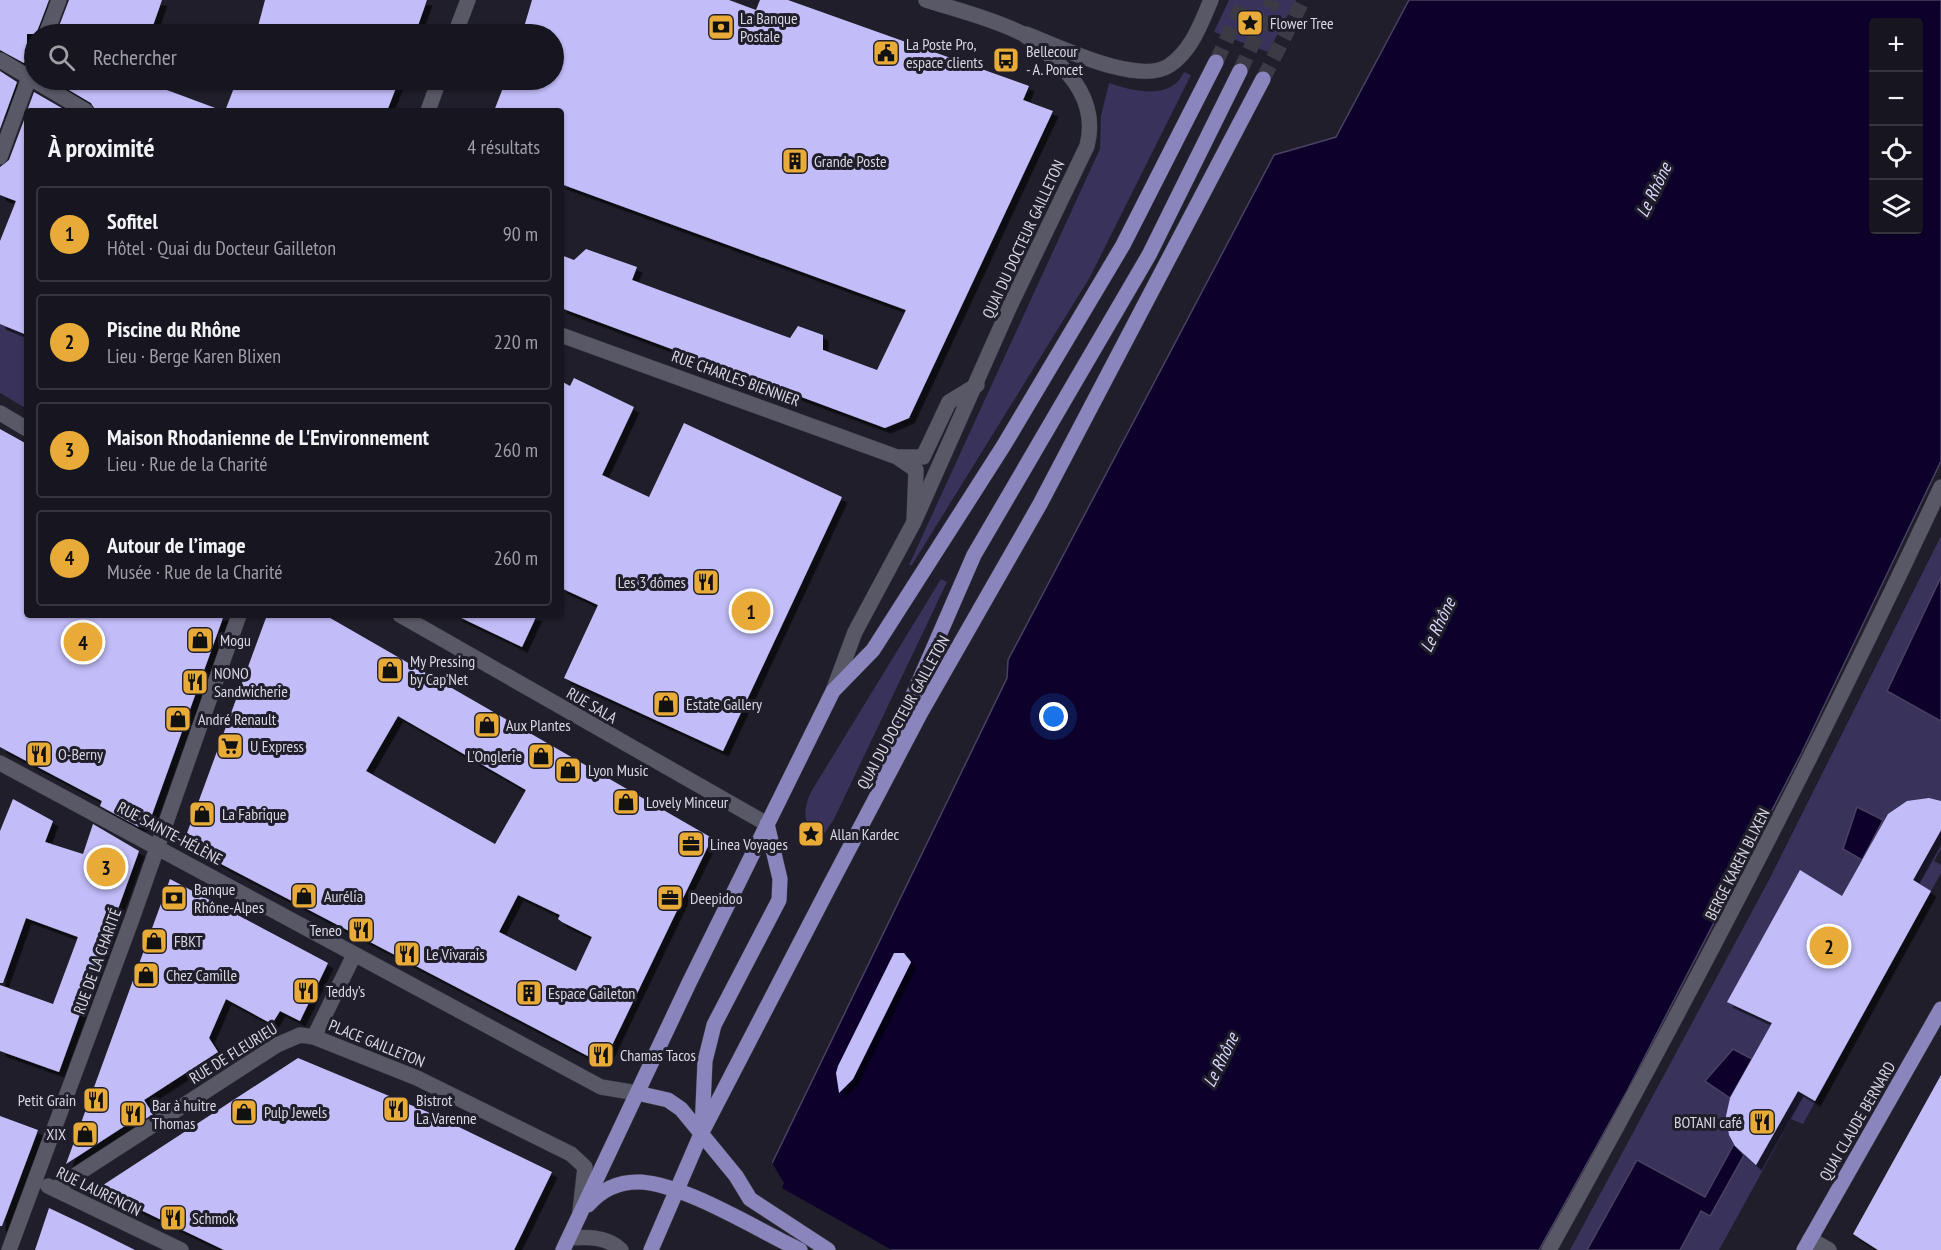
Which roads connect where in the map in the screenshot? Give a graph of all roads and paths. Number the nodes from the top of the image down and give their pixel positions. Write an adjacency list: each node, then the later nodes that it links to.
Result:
1 (59, 0): 5 (street)
2 (468, 0): 6 (street)
3 (926, 0): 7 (street)
4 (1211, 0): 7 (street)
5 (50, 24)
6 (459, 24)
7 (1020, 32): 20 (street, QUAI DU DOCTEUR GAILLETON)
8 (0, 60): 10 (street)
9 (1216, 62): 28 (main road, QUAI DU DOCTEUR GAILLETON)
10 (24, 68)
11 (1240, 71): 32 (main road, QUAI DU DOCTEUR GAILLETON)
12 (1263, 79): 32 (main road, QUAI DU DOCTEUR GAILLETON)
13 (25, 90): 18 (street)
14 (58, 90): 16 (street)
15 (435, 90): 17 (street)
16 (82, 108)
17 (429, 108)
18 (0, 157)
19 (564, 336): 23 (street, RUE CHARLES BIENNIER)
20 (977, 385): 23 (street, RUE CHARLES BIENNIER); 25 (street, QUAI DU DOCTEUR GAILLETON)
21 (0, 413): 22 (street)
22 (24, 427)
23 (897, 456): 25 (street, RUE CHARLES BIENNIER)
24 (1941, 487): 50 (street, BERGE KAREN BLIXEN)
25 (914, 522): 28 (street, QUAI DU DOCTEUR GAILLETON)
26 (238, 618): 31 (street, RUE DE LA CHARITÉ)
27 (405, 618): 30 (street, RUE SALA)
28 (833, 691): 30 (main road, QUAI DU DOCTEUR GAILLETON)
29 (0, 763): 31 (street, RUE SAINTE-HÉLÈNE)
30 (767, 824): 36 (main road, QUAI DU DOCTEUR GAILLETON); 37 (main road, QUAI DU DOCTEUR GAILLETON)
31 (158, 846): 33 (street, RUE SAINTE-HÉLÈNE); 38 (street, RUE DE LA CHARITÉ)
32 (829, 887): 37 (main road, QUAI DU DOCTEUR GAILLETON)
33 (354, 955): 35 (street, PLACE GAILLETON); 36 (street)
34 (1941, 1009): 43 (main road, QUAI CLAUDE BERNARD)
35 (314, 1037): 39 (street, RUE DE FLEURIEU); 41 (street, PLACE GAILLETON)
36 (638, 1093): 37 (main road); 41 (main road, QUAI DU DOCTEUR GAILLETON)
37 (701, 1134): 40 (main road, QUAI DU DOCTEUR GAILLETON); 49 (main road)
38 (35, 1181): 39 (street, RUE LAURENCIN); 44 (street, RUE DE LA CHARITÉ)
39 (54, 1189): 45 (street, RUE LAURENCIN)
40 (677, 1191): 41 (main road, QUAI DU DOCTEUR GAILLETON); 47 (main road, QUAI DU DOCTEUR GAILLETON); 48 (main road)
41 (580, 1214): 42 (main road, QUAI DU DOCTEUR GAILLETON)
42 (566, 1244): 46 (street, QUAI DU DOCTEUR GAILLETON)
43 (1807, 1244): 51 (street)
44 (9, 1250)
45 (181, 1250)
46 (621, 1250)
47 (651, 1250)
48 (800, 1250)
49 (828, 1250)
50 (1550, 1250)
51 (1829, 1250)

